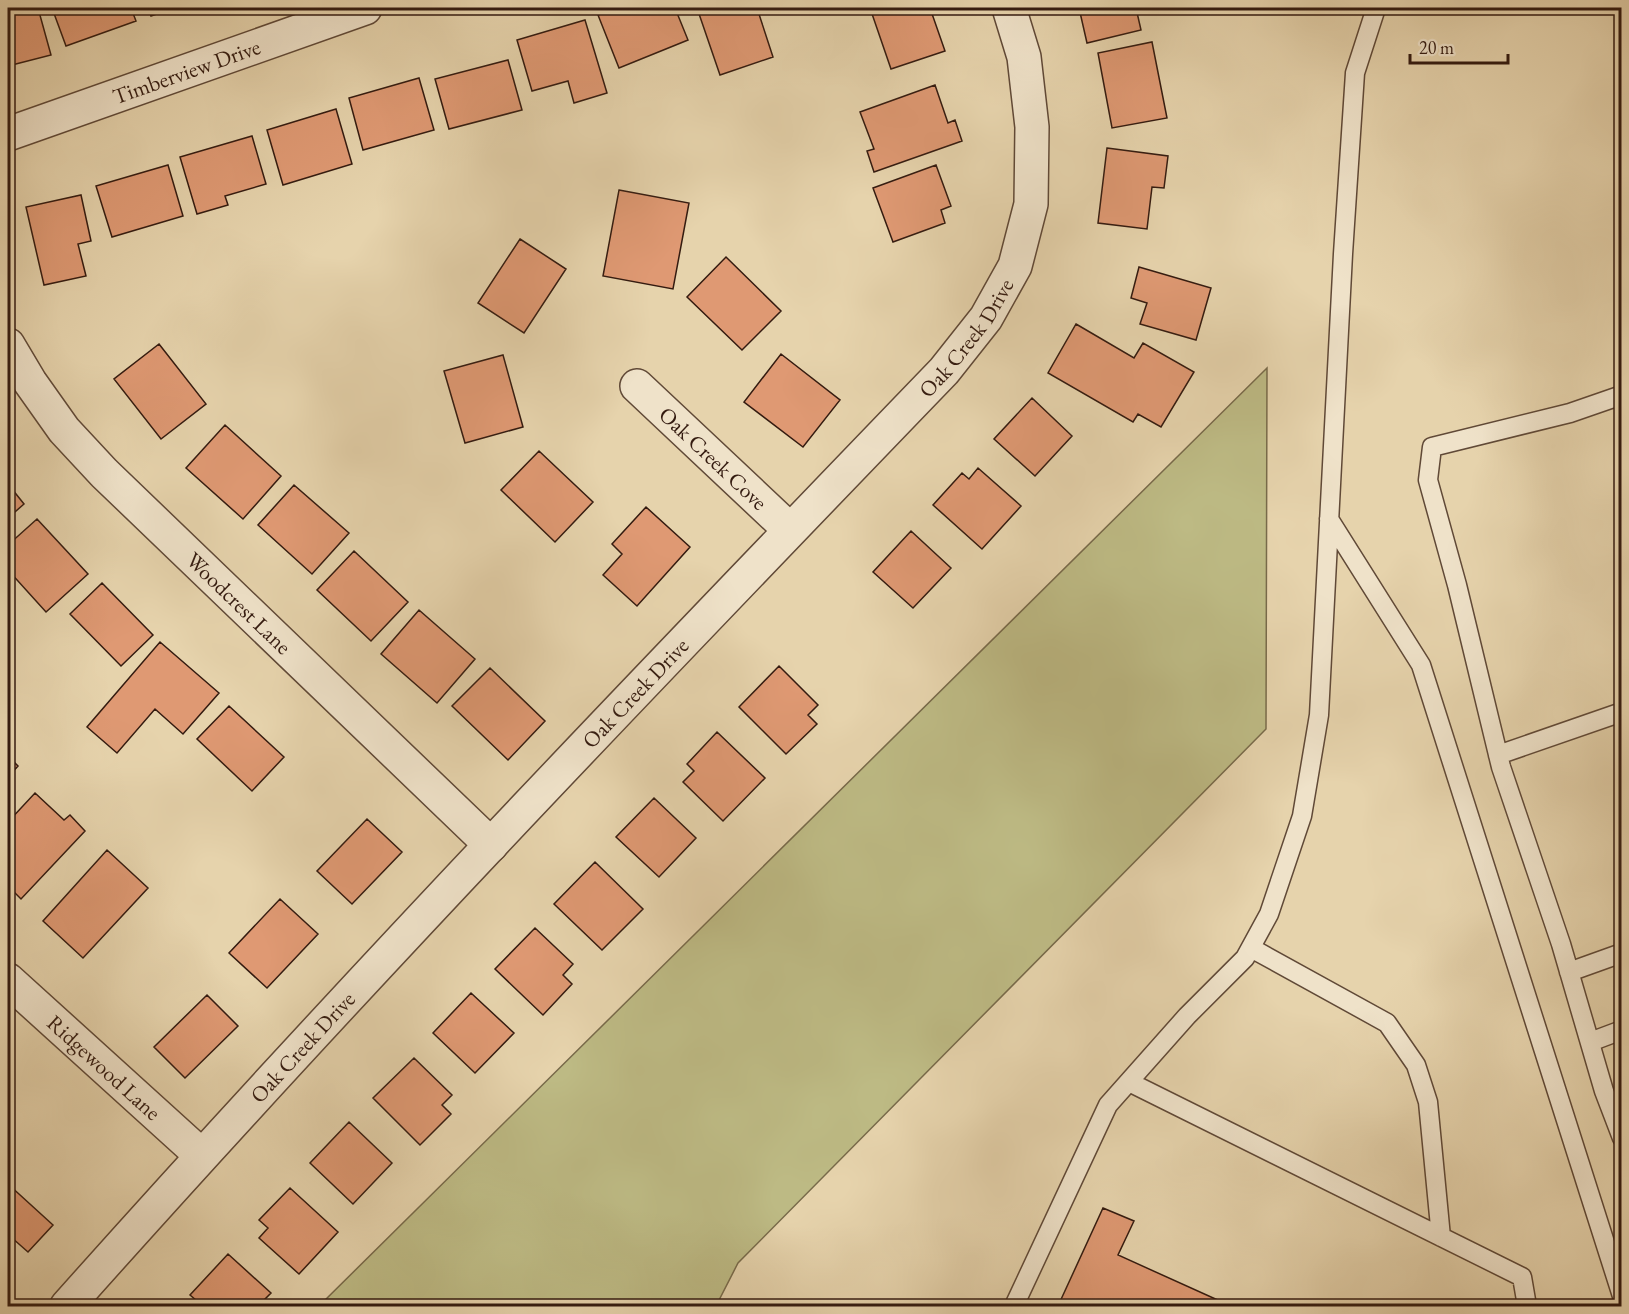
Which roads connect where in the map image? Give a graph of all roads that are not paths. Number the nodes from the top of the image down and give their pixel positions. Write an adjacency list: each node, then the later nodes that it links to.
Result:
1 (365, 8): 4 (street, Timberview Drive)
2 (1009, 8): 9 (street, Oak Creek Drive)
3 (1376, 8): 8 (lane)
4 (8, 134)
5 (8, 345): 12 (street, Woodcrest Lane)
6 (637, 386): 9 (street, Oak Creek Cove)
7 (1622, 395): 11 (lane)
8 (1329, 519): 13 (lane); 24 (lane)
9 (790, 530): 12 (street, Oak Creek Drive)
10 (1622, 712): 11 (lane)
11 (1498, 756): 15 (lane)
12 (491, 845): 22 (street, Oak Creek Drive)
13 (1251, 948): 19 (lane); 23 (lane)
14 (1622, 953): 15 (lane)
15 (1569, 972): 18 (lane)
16 (8, 980): 22 (street, Ridgewood Lane)
17 (1622, 1030): 18 (lane)
18 (1590, 1042): 20 (lane)
19 (1129, 1082): 23 (lane); 26 (lane)
20 (1616, 1109): 21 (lane)
21 (1622, 1138)
22 (201, 1155): 25 (street, Oak Creek Drive)
23 (1442, 1237): 27 (lane)
24 (1622, 1296)
25 (67, 1306)
26 (1014, 1306)
27 (1527, 1306)

